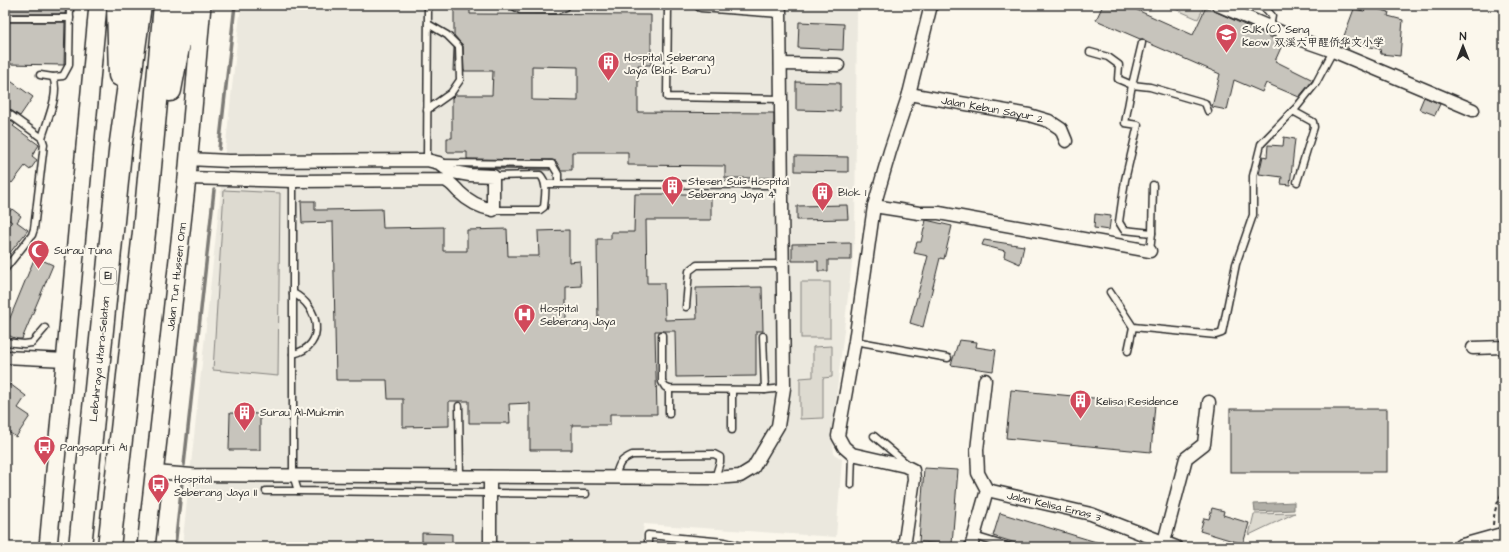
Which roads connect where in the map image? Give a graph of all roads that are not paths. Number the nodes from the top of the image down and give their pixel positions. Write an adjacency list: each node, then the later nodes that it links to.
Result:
1 (70, 5): 17 (lane)
2 (98, 5): 73 (main road)
3 (118, 5): 37 (highway)
4 (140, 5): 37 (highway, Lebuhraya Utara–Selatan / E1)
5 (165, 5): 53 (highway)
6 (186, 5): 53 (highway)
7 (202, 5): 38 (main road, Jalan Tun Hussen Onn)
8 (428, 5): 18 (lane)
9 (512, 5): 10 (lane)
10 (567, 5)
11 (668, 5): 29 (lane)
12 (701, 5): 23 (street)
13 (931, 5): 28 (street)
14 (1218, 5): 19 (street)
15 (1259, 5): 19 (lane)
16 (5, 18): 17 (lane)
17 (70, 18): 26 (lane)
18 (428, 24): 30 (lane); 30 (lane)
19 (1270, 27): 21 (street)
20 (1142, 43): 27 (lane)
21 (1333, 51): 31 (lane); 32 (street)
22 (1090, 52): 27 (lane)
23 (781, 64): 24 (street); 29 (street)
24 (838, 65)
25 (40, 75): 26 (lane)
26 (53, 77): 35 (lane)
27 (1132, 84): 33 (lane); 54 (lane)
28 (909, 94): 36 (street, Jalan Kebun Sayur 2); 51 (street)
29 (781, 98): 49 (street)
30 (427, 110): 41 (lane)
31 (1293, 110): 46 (lane); 61 (lane)
32 (1473, 110)
33 (1208, 111)
34 (5, 112): 35 (lane)
35 (42, 138): 57 (lane)
36 (1066, 141)
37 (121, 142): 102 (highway, Lebuhraya Utara–Selatan / E1)
38 (188, 159): 39 (street); 43 (main road, Jalan Tun Hussen Onn)
39 (293, 161): 40 (street); 44 (street)
40 (380, 161): 41 (street); 45 (street)
41 (433, 161): 42 (street); 48 (lane)
42 (493, 176): 47 (lane); 52 (street)
43 (187, 178): 44 (street); 86 (main road, Jalan Tun Hussen Onn)
44 (293, 181): 45 (street); 58 (lane)
45 (379, 181): 52 (street)
46 (1297, 182)
47 (545, 184): 48 (lane); 52 (lane)
48 (558, 184): 49 (lane)
49 (781, 185): 56 (street)
50 (1153, 185): 54 (lane)
51 (874, 206): 55 (street); 65 (street)
52 (493, 210)
53 (144, 232): 103 (highway)
54 (1152, 233): 55 (lane)
55 (1150, 251)
56 (782, 264): 60 (lane); 75 (street)
57 (5, 269)
58 (293, 292): 70 (lane); 70 (lane)
59 (1110, 292): 61 (lane)
60 (686, 306)
61 (1133, 327): 69 (lane)
62 (45, 328): 66 (lane)
63 (662, 335): 76 (lane)
64 (763, 336): 78 (lane)
65 (855, 341): 72 (lane); 84 (street)
66 (5, 342)
67 (1504, 347): 68 (street)
68 (1472, 348)
69 (1128, 351)
70 (293, 354): 87 (lane)
71 (5, 356): 73 (street)
72 (948, 358)
73 (65, 360): 101 (main road)
74 (985, 380): 94 (street)
75 (784, 388): 78 (lane); 91 (street)
76 (669, 389): 77 (lane); 81 (lane)
77 (732, 390): 78 (lane); 82 (lane)
78 (765, 390)
79 (1209, 402): 100 (street)
80 (459, 406): 88 (lane)
81 (669, 414)
82 (732, 430)
83 (874, 436): 85 (lane)
84 (852, 454): 85 (street); 92 (lane)
85 (913, 470): 108 (street)
86 (155, 472): 87 (street); 104 (main road, Jalan Tun Hussen Onn)
87 (294, 475): 88 (street); 95 (lane)
88 (460, 477): 89 (street)
89 (490, 477): 90 (street); 96 (street)
90 (615, 478): 91 (street); 91 (lane)
91 (715, 478)
92 (851, 485)
93 (266, 490): 95 (lane)
94 (987, 490): 99 (street); 100 (street, Jalan Kelisa Emas 3)
95 (298, 491): 96 (lane)
96 (490, 494): 97 (lane); 105 (street)
97 (586, 494)
98 (1497, 538): 111 (street)
99 (972, 542): 109 (lane)
100 (1164, 542): 110 (street, Jalan Kelisa Emas 3)
101 (48, 547)
102 (80, 547)
103 (109, 547)
104 (146, 547)
105 (490, 547)
106 (648, 547): 107 (lane)
107 (745, 547)
108 (904, 547)
109 (1010, 547)
110 (1176, 547)
111 (1461, 547)

